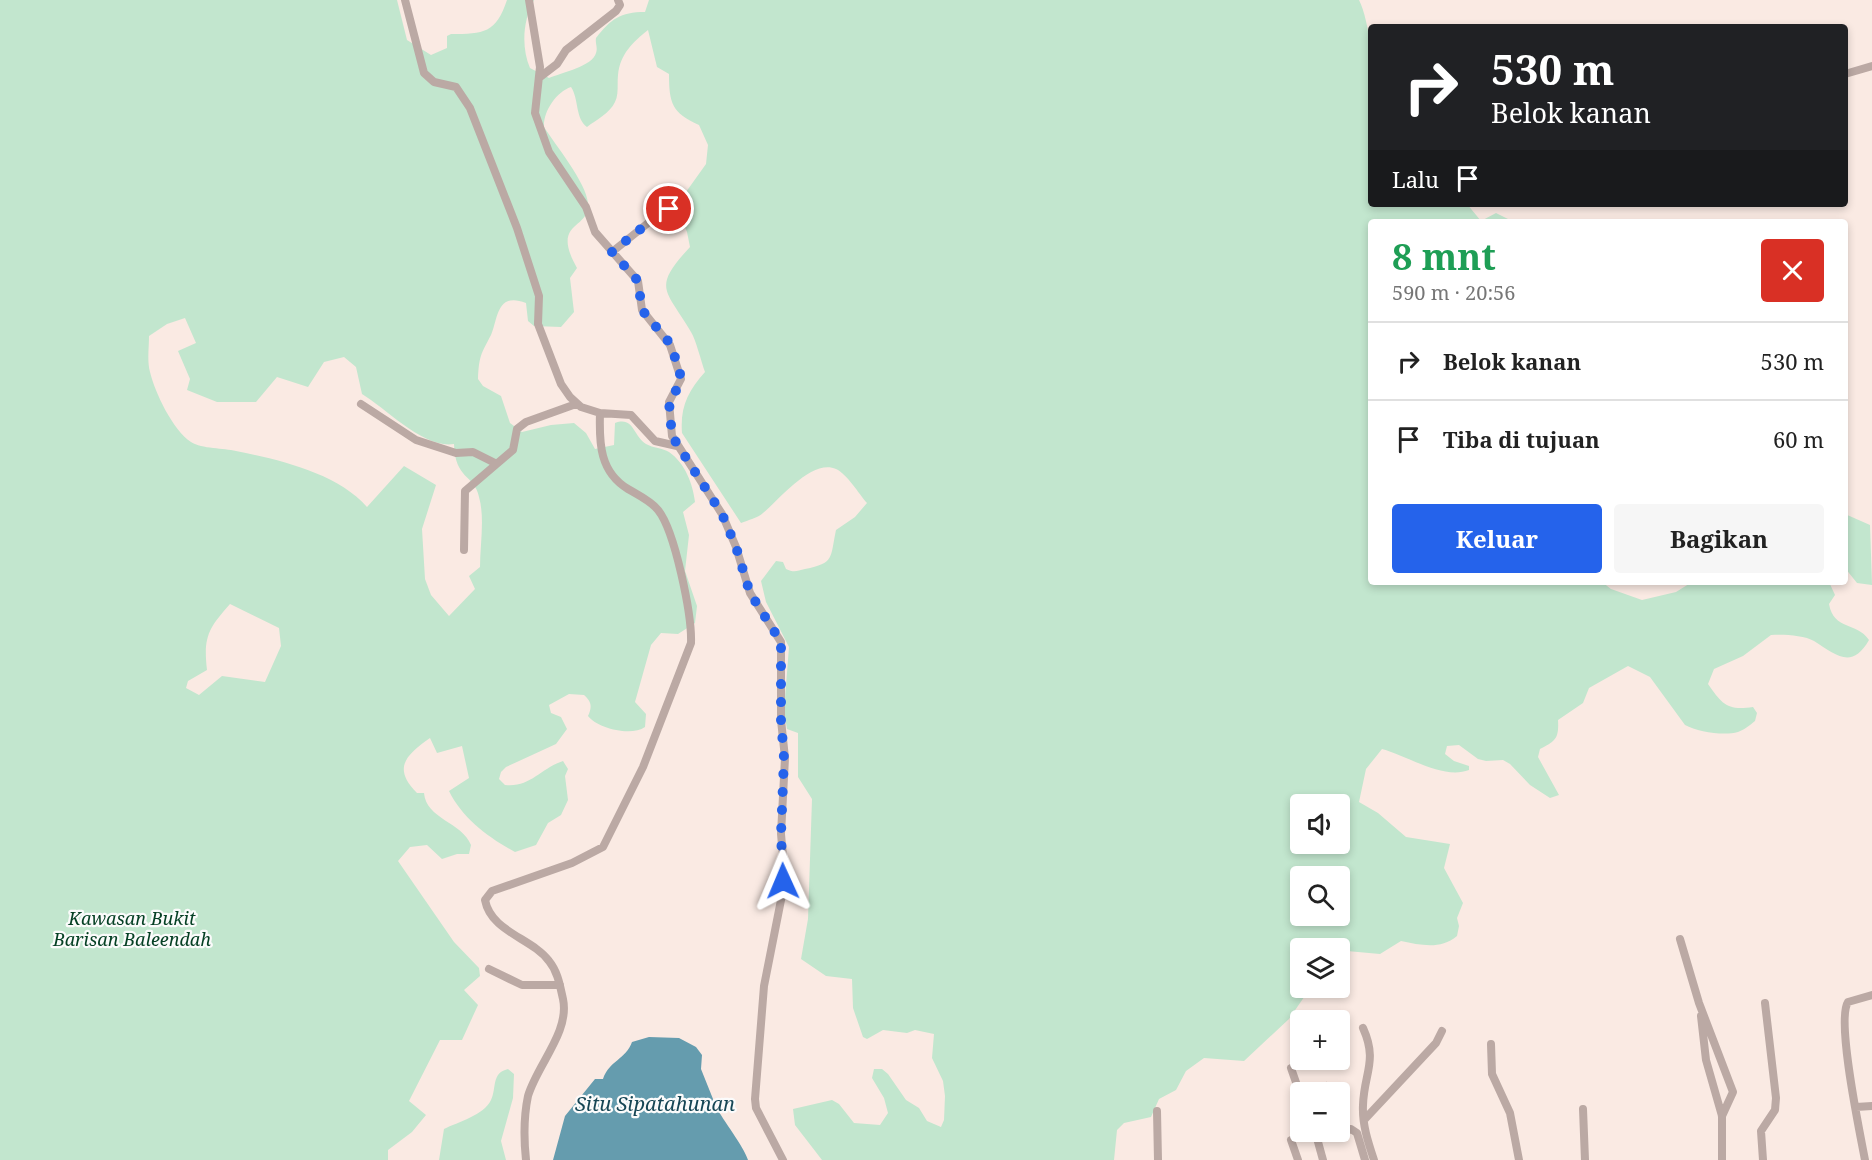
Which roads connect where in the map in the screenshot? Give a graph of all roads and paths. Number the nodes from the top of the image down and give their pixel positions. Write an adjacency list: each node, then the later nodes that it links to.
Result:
1 (405, 0): 10 (street)
2 (529, 0): 6 (street)
3 (618, 0): 6 (street)
4 (1872, 66): 5 (street)
5 (1848, 73)
6 (540, 77): 8 (street)
7 (669, 197): 8 (street)
8 (612, 252): 12 (street)
9 (360, 404): 13 (street)
10 (576, 404): 11 (street); 13 (street)
11 (600, 413): 12 (street); 17 (street)
12 (677, 446): 34 (street)
13 (495, 463): 14 (street)
14 (464, 550)
15 (1680, 939): 19 (street)
16 (489, 969): 17 (street)
17 (560, 985): 33 (street)
18 (1872, 995): 25 (street)
19 (1699, 1003): 28 (street); 28 (street)
20 (1764, 1003): 43 (street)
21 (1363, 1028): 29 (street)
22 (1442, 1031): 29 (street)
23 (1491, 1044): 40 (street)
24 (1872, 1106): 25 (street)
25 (1856, 1107): 44 (street)
26 (1583, 1109): 41 (street)
27 (1157, 1111): 35 (street)
28 (1722, 1116): 42 (street)
29 (1364, 1120): 39 (street)
30 (1350, 1129): 38 (street)
31 (1292, 1142): 36 (street)
32 (1318, 1142): 37 (street)
33 (525, 1160)
34 (783, 1160)
35 (1158, 1160)
36 (1298, 1160)
37 (1323, 1160)
38 (1365, 1160)
39 (1374, 1160)
40 (1519, 1160)
41 (1585, 1160)
42 (1722, 1160)
43 (1763, 1160)
44 (1865, 1160)

